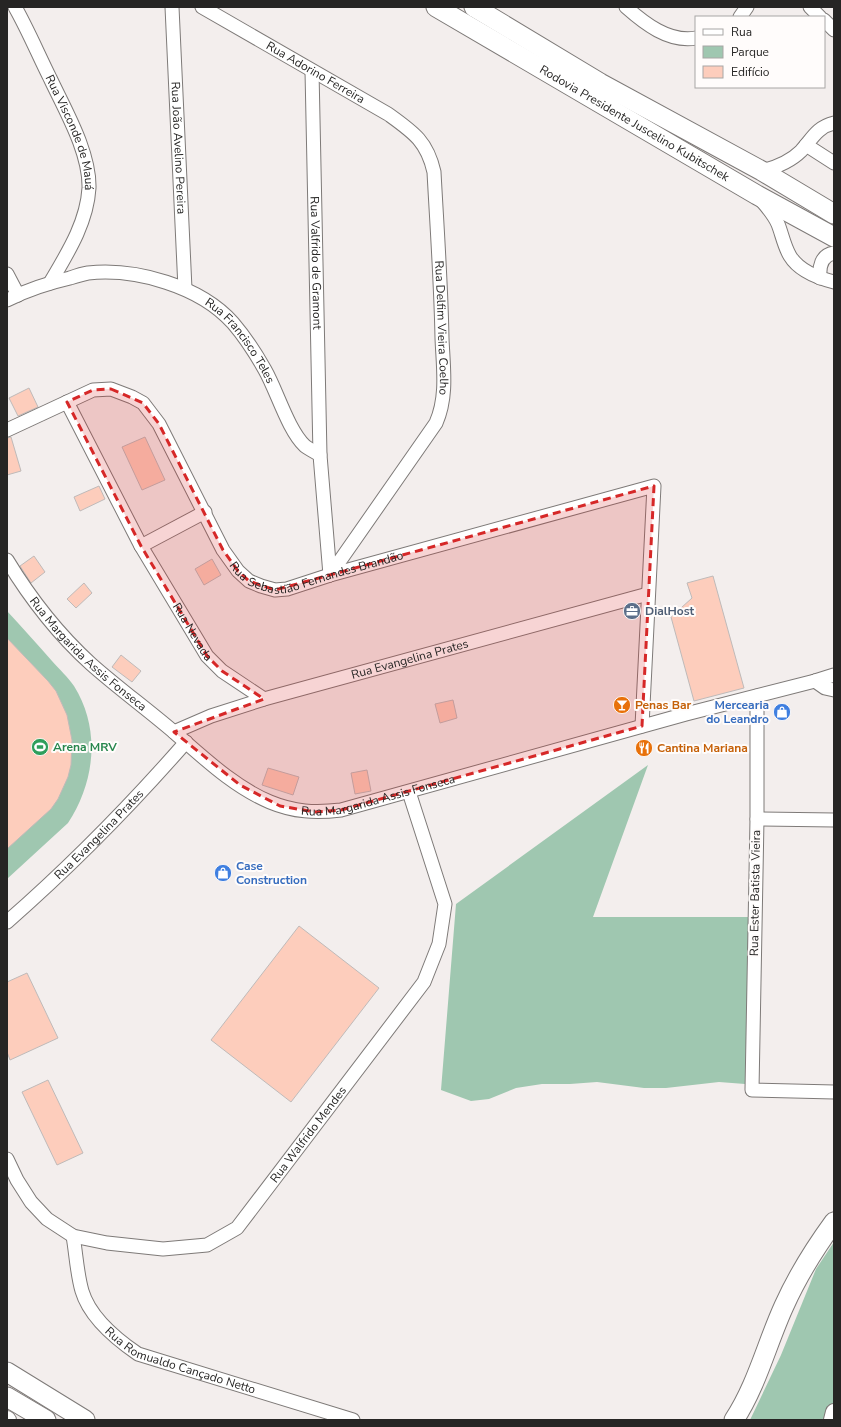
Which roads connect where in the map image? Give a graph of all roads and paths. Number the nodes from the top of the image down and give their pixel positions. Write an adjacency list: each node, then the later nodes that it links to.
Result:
1 (15, 7): 27 (street, Rua Visconde de Mauá)
2 (172, 7): 28 (street, Rua João Avelino Pereira)
3 (202, 7): 14 (street, Rua Adorino Ferreira)
4 (436, 7): 20 (highway, Rodovia Presidente Juscelino Kubitschek)
5 (474, 7): 19 (highway, Rodovia Presidente Juscelino Kubitschek)
6 (626, 7): 13 (street)
7 (747, 7): 9 (street)
8 (810, 7): 10 (street)
9 (741, 16)
10 (819, 16)
11 (825, 21): 12 (street)
12 (834, 30)
13 (695, 38)
14 (312, 71): 16 (street, Rua Adorino Ferreira); 32 (street, Rua Valfrido de Gramont)
15 (834, 123): 17 (street)
16 (424, 144): 36 (street, Rua Delfim Vieira Coelho)
17 (806, 145): 18 (street); 19 (street)
18 (834, 163)
19 (762, 172): 21 (highway, Rodovia Presidente Juscelino Kubitschek)
20 (757, 195): 22 (highway, Rodovia Presidente Juscelino Kubitschek); 25 (street)
21 (834, 214)
22 (834, 237)
23 (834, 253): 25 (street)
24 (7, 274): 29 (street)
25 (820, 278): 26 (street)
26 (834, 282)
27 (50, 283): 28 (street, Rua Francisco Teles); 29 (street, Rua Francisco Teles)
28 (185, 289): 32 (street, Rua Francisco Teles)
29 (12, 297)
30 (67, 402): 31 (street, Rua Sebastião Fernandes Brandão); 33 (street, Rua Sebastião Fernandes Brandão); 34 (street, Rua Nevada)
31 (7, 430)
32 (320, 455): 36 (street)
33 (205, 512): 34 (street); 36 (street, Rua Sebastião Fernandes Brandão)
34 (141, 546): 42 (street, Rua Nevada)
35 (7, 560): 44 (street, Rua Margarida Assis Fonseca)
36 (330, 575): 37 (street, Rua Sebastião Fernandes Brandão)
37 (648, 594): 42 (street, Rua Evangelina Prates); 43 (street)
38 (834, 675): 39 (street, Rua Margarida Assis Fonseca)
39 (815, 681): 40 (street); 41 (street, Rua Margarida Assis Fonseca)
40 (834, 690)
41 (757, 696): 43 (street, Rua Margarida Assis Fonseca); 47 (street, Rua Ester Batista Vieira)
42 (264, 699): 44 (street, Rua Evangelina Prates)
43 (642, 726): 46 (street, Rua Margarida Assis Fonseca)
44 (174, 732): 45 (street, Rua Margarida Assis Fonseca)
45 (186, 742): 46 (street, Rua Margarida Assis Fonseca); 49 (street, Rua Evangelina Prates)
46 (409, 792): 53 (street, Rua Walfrido Mendes)
47 (757, 819): 48 (street); 50 (street, Rua Ester Batista Vieira)
48 (834, 820)
49 (7, 922)
50 (834, 1092)
51 (7, 1159): 53 (street, Rua Walfrido Mendes)
52 (834, 1222): 60 (highway)
53 (73, 1236): 59 (street, Rua Romualdo Cançado Netto)
54 (7, 1372): 58 (highway)
55 (7, 1397): 57 (highway)
56 (834, 1412): 61 (main road)
57 (46, 1420)
58 (85, 1420)
59 (353, 1420)
60 (734, 1420)
61 (832, 1420)

